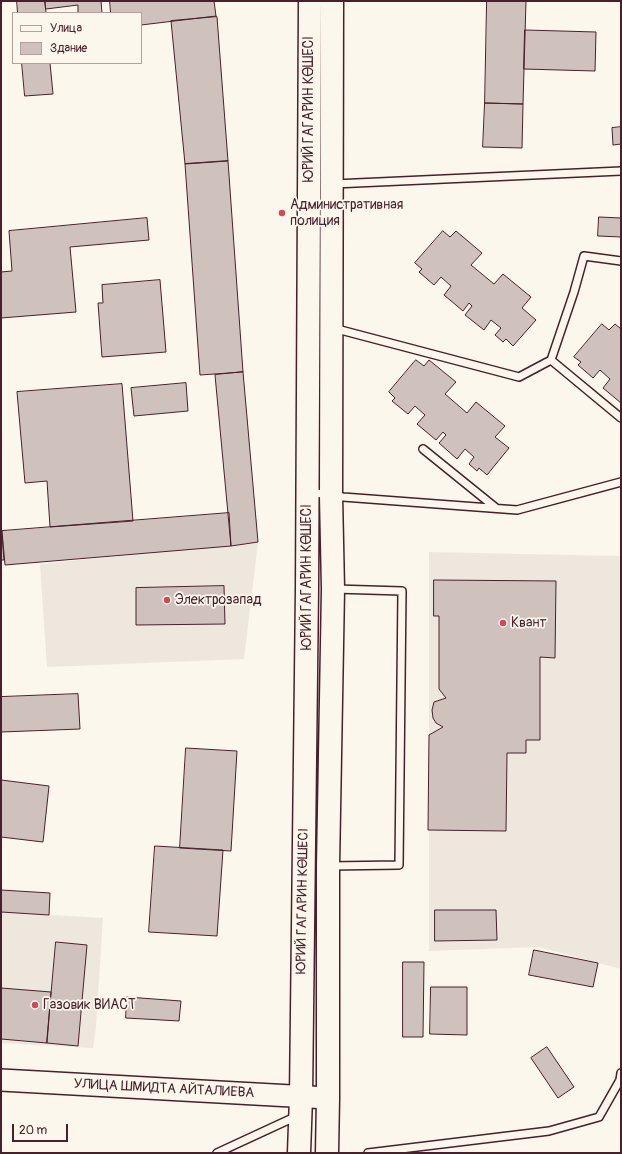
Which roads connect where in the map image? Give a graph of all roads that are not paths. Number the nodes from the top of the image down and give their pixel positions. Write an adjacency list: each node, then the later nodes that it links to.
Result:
1 (310, 1): 4 (main road, ЮРИЙ ГАГАРИН КӨШЕСІ)
2 (332, 1): 4 (main road, ЮРИЙ ГАГАРИН КӨШЕСІ)
3 (621, 171): 4 (lane)
4 (320, 185): 6 (main road, ЮРИЙ ГАГАРИН КӨШЕСІ); 11 (main road, ЮРИЙ ГАГАРИН КӨШЕСІ)
5 (621, 260): 7 (lane)
6 (331, 327): 7 (lane); 12 (main road, ЮРИЙ ГАГАРИН КӨШЕСІ)
7 (551, 360): 8 (lane)
8 (621, 418)
9 (423, 449): 13 (lane)
10 (621, 482): 13 (lane)
11 (307, 491): 12 (lane); 19 (main road, ЮРИЙ ГАГАРИН КӨШЕСІ)
12 (331, 496): 13 (lane); 14 (main road, ЮРИЙ ГАГАРИН КӨШЕСІ)
13 (496, 508)
14 (333, 589): 15 (main road, ЮРИЙ ГАГАРИН КӨШЕСІ); 15 (lane)
15 (328, 866): 18 (main road, ЮРИЙ ГАГАРИН КӨШЕСІ)
16 (621, 1073): 23 (lane)
17 (1, 1080): 19 (street, УЛИЦА ШМИДТА АЙТАЛИЕВА)
18 (328, 1098): 19 (street, УЛИЦА ШМИДТА АЙТАЛИЕВА); 22 (main road, ЮРИЙ ГАГАРИН КӨШЕСІ)
19 (301, 1105): 20 (lane); 21 (main road, ЮРИЙ ГАГАРИН КӨШЕСІ)
20 (217, 1153)
21 (299, 1153)
22 (327, 1153)
23 (368, 1153)

